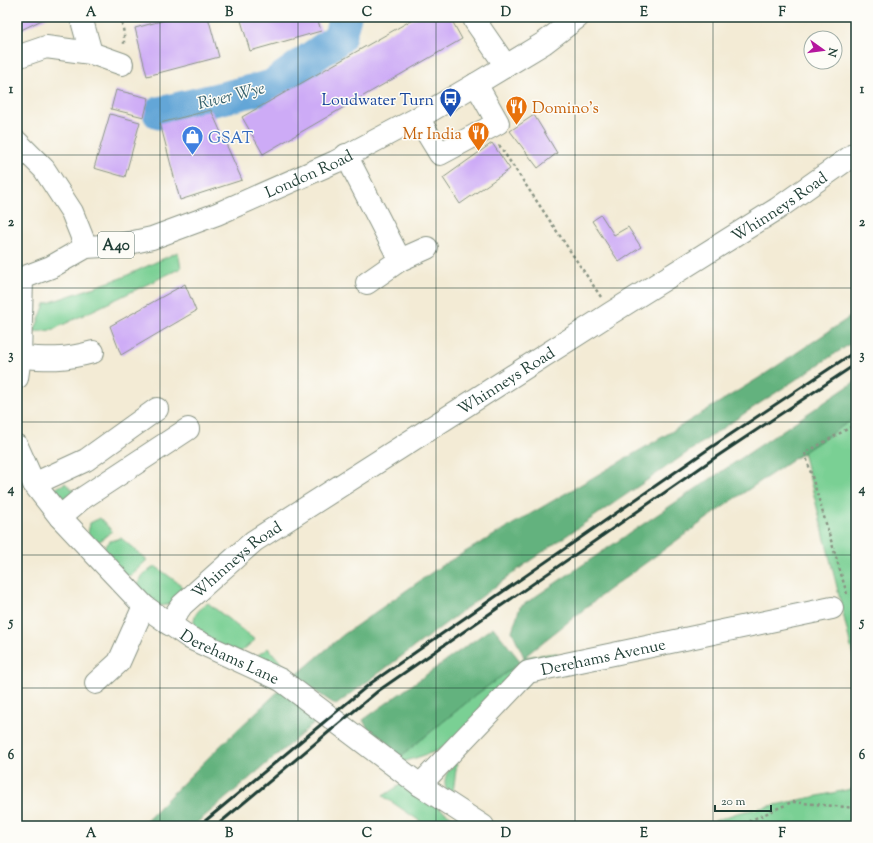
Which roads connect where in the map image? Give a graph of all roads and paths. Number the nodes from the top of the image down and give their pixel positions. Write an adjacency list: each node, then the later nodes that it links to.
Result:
1 (81, 17): 5 (street)
2 (121, 17): 7 (path)
3 (475, 17): 8 (street)
4 (578, 17): 8 (street, London Road / A40)
5 (91, 54): 6 (street); 7 (street)
6 (17, 57)
7 (122, 64)
8 (506, 66): 9 (street, London Road / A40)
9 (476, 84): 10 (street, London Road / A40); 11 (street)
10 (418, 118): 11 (street); 14 (street, London Road / A40)
11 (488, 128): 20 (path)
12 (17, 142): 15 (street)
13 (856, 153): 31 (street, Whinneys Road)
14 (346, 155): 15 (street, London Road / A40); 17 (street)
15 (86, 247): 18 (street, London Road / A40)
16 (427, 248): 17 (street)
17 (400, 260): 19 (street)
18 (20, 279): 22 (street)
19 (367, 283)
20 (604, 302)
21 (93, 352): 22 (street)
22 (18, 367)
23 (157, 409): 27 (street)
24 (856, 424): 30 (path)
25 (188, 429): 28 (street)
26 (17, 446): 27 (street, Derehams Lane)
27 (34, 484): 28 (street, Derehams Lane)
28 (60, 517): 29 (street, Derehams Lane)
29 (144, 606): 31 (street, Derehams Lane); 33 (street)
30 (844, 606): 32 (path); 34 (street, Derehams Avenue)
31 (169, 624): 34 (street, Derehams Lane)
32 (856, 631)
33 (96, 683)
34 (420, 785): 36 (street, Derehams Lane)
35 (856, 808): 37 (path)
36 (483, 826)
37 (738, 826)

